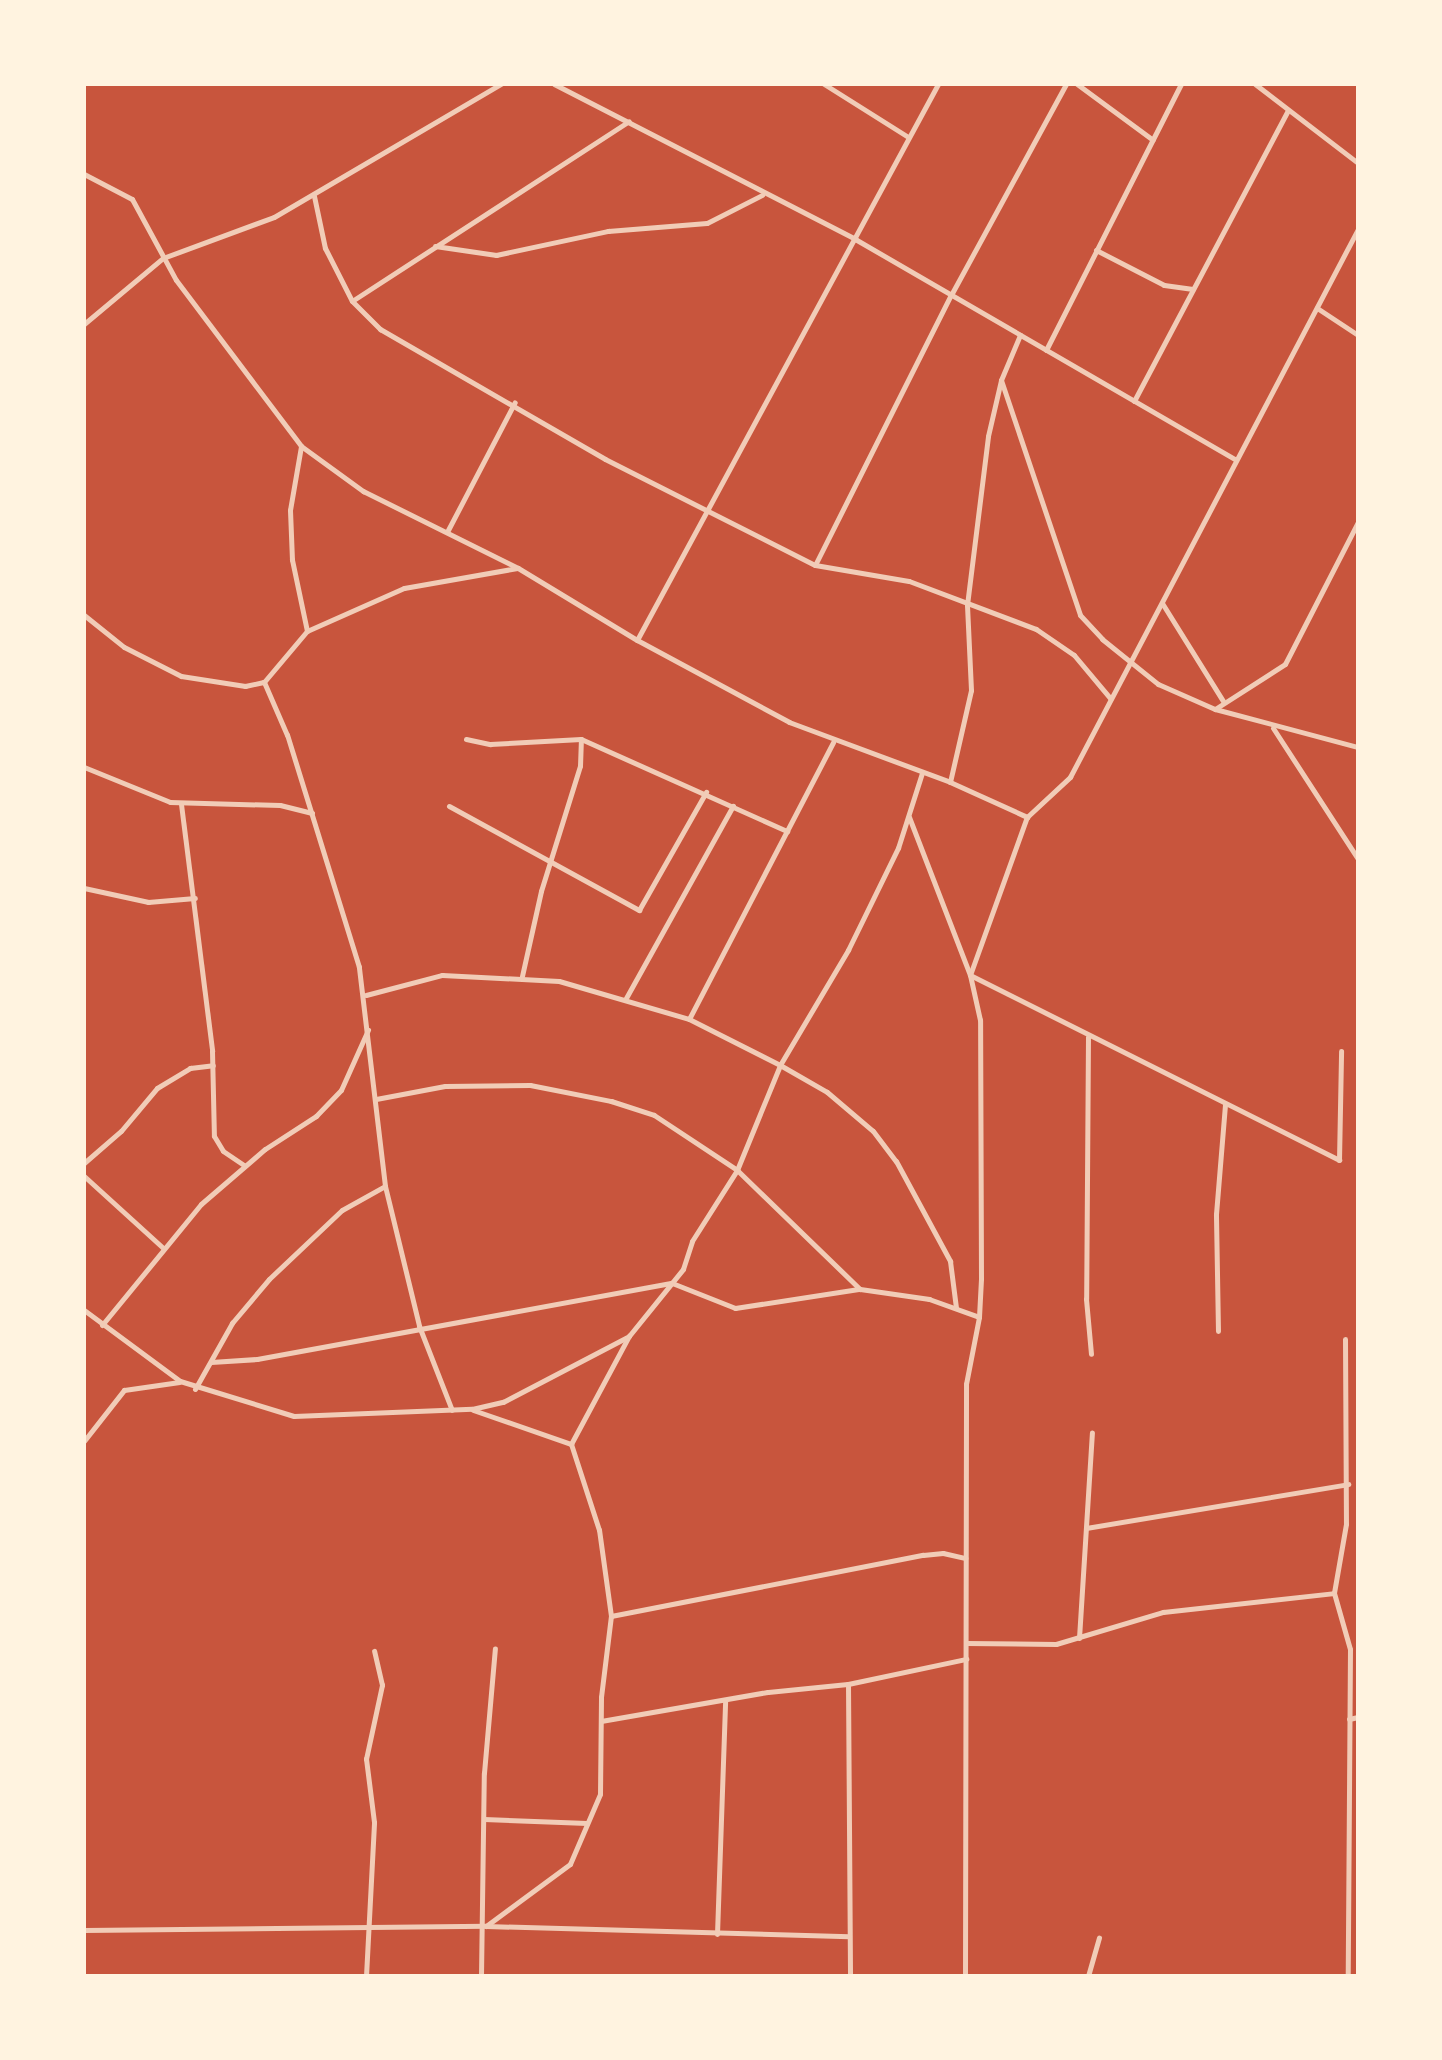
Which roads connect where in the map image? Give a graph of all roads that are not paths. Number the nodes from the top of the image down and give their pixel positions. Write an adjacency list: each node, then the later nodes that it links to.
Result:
1 (501, 84): 16 (street)
2 (554, 84): 10 (street)
3 (824, 84): 11 (street)
4 (938, 84): 11 (street)
5 (1066, 84): 23 (street)
6 (1077, 84): 12 (street)
7 (1181, 84): 12 (street)
8 (1255, 84): 9 (street)
9 (1288, 110): 13 (street); 22 (street)
10 (629, 121): 15 (street); 19 (street)
11 (908, 137): 18 (street)
12 (1153, 140): 20 (street)
13 (1358, 163)
14 (85, 178): 21 (street)
15 (762, 195): 18 (street); 19 (street)
16 (314, 196): 21 (street); 24 (street)
17 (1358, 229): 25 (street)
18 (855, 239): 23 (street); 35 (street)
19 (435, 246): 24 (street)
20 (1096, 250): 22 (street); 29 (street)
21 (163, 258): 26 (street); 33 (street)
22 (1193, 289): 31 (street)
23 (951, 295): 27 (street); 38 (street)
24 (352, 301): 32 (street)
25 (1317, 308): 28 (street); 34 (street)
26 (84, 324)
27 (1020, 335): 29 (street); 30 (street)
28 (1358, 335)
29 (1046, 350): 31 (street)
30 (1001, 380): 41 (street); 45 (street)
31 (1134, 401): 34 (street)
32 (515, 402): 35 (street); 37 (street)
33 (301, 446): 37 (street); 43 (street)
34 (1235, 459): 40 (street)
35 (708, 508): 38 (street); 44 (street)
36 (1358, 522): 48 (street)
37 (448, 530): 39 (street)
38 (815, 565): 41 (street)
39 (518, 568): 43 (street); 44 (street)
40 (1162, 603): 45 (street); 48 (street)
41 (967, 605): 47 (street); 57 (street)
42 (84, 615): 46 (street)
43 (307, 631): 46 (street)
44 (637, 640): 53 (street)
45 (1132, 664): 47 (street); 49 (street)
46 (264, 682): 62 (street)
47 (1110, 698): 64 (street)
48 (1223, 701): 49 (street)
49 (1215, 709): 50 (street)
50 (1273, 728): 54 (street); 66 (street)
51 (466, 739): 52 (street)
52 (581, 739): 58 (street); 67 (street)
53 (833, 742): 56 (street); 65 (street)
54 (1358, 747)
55 (84, 767): 59 (street)
56 (922, 773): 57 (street); 63 (street)
57 (950, 782): 64 (street)
58 (706, 792): 61 (street); 67 (street)
59 (181, 804): 62 (street); 69 (street)
60 (449, 806): 67 (street)
61 (733, 806): 65 (street); 73 (street)
62 (313, 813): 72 (street)
63 (909, 816): 70 (street); 79 (street)
64 (1027, 817): 70 (street)
65 (787, 831): 74 (street)
66 (1358, 859)
67 (551, 863): 71 (street)
68 (84, 888): 69 (street)
69 (195, 898): 78 (street)
70 (970, 975): 76 (street); 92 (street)
71 (522, 976): 72 (street); 73 (street)
72 (366, 995): 75 (street)
73 (626, 998): 74 (street)
74 (689, 1019): 79 (street)
75 (369, 1028): 80 (street); 83 (street)
76 (1088, 1037): 81 (street); 98 (street)
77 (1341, 1051): 81 (street)
78 (213, 1065): 82 (street); 83 (street)
79 (780, 1065): 84 (street); 90 (street)
80 (376, 1099): 84 (street); 86 (street)
81 (1225, 1104): 95 (street)
82 (84, 1163)
83 (244, 1165): 87 (street)
84 (737, 1170): 88 (street); 89 (street)
85 (84, 1176): 87 (street)
86 (385, 1186): 94 (street); 99 (street)
87 (163, 1248): 93 (street)
88 (672, 1283): 89 (street); 94 (street); 96 (street)
89 (860, 1289): 90 (street)
90 (956, 1308): 92 (street)
91 (84, 1310): 93 (street)
92 (979, 1317): 109 (street)
93 (102, 1325): 100 (street)
94 (419, 1326): 99 (street); 103 (street)
95 (1218, 1331)
96 (629, 1336): 102 (street); 106 (street)
97 (1345, 1339): 107 (street)
98 (1091, 1354)
99 (210, 1362): 101 (street)
100 (180, 1381): 101 (street); 105 (street)
101 (195, 1389): 103 (street)
102 (472, 1409): 103 (street); 106 (street)
103 (452, 1410)
104 (1092, 1432): 108 (street)
105 (84, 1441)
106 (571, 1444): 111 (street)
107 (1348, 1484): 108 (street); 110 (street)
108 (1086, 1528): 112 (street)
109 (966, 1559): 111 (street); 113 (street)
110 (1334, 1593): 112 (street); 120 (street)
111 (611, 1616): 121 (street)
112 (1079, 1638): 113 (street)
113 (966, 1643): 116 (street)
114 (495, 1648): 122 (street)
115 (374, 1651): 125 (street)
116 (966, 1659): 117 (street); 133 (street)
117 (848, 1684): 118 (street); 128 (street)
118 (725, 1700): 121 (street); 127 (street)
119 (1358, 1717): 120 (street)
120 (1349, 1719): 135 (street)
121 (601, 1721): 123 (street)
122 (484, 1819): 123 (street); 124 (street)
123 (587, 1823): 124 (street)
124 (486, 1926): 125 (street); 127 (street); 131 (street)
125 (372, 1928): 126 (street); 130 (street)
126 (84, 1930)
127 (717, 1934): 128 (street)
128 (849, 1936): 132 (street)
129 (1099, 1938): 134 (street)
130 (366, 1976)
131 (481, 1976)
132 (850, 1976)
133 (965, 1976)
134 (1088, 1976)
135 (1348, 1976)

